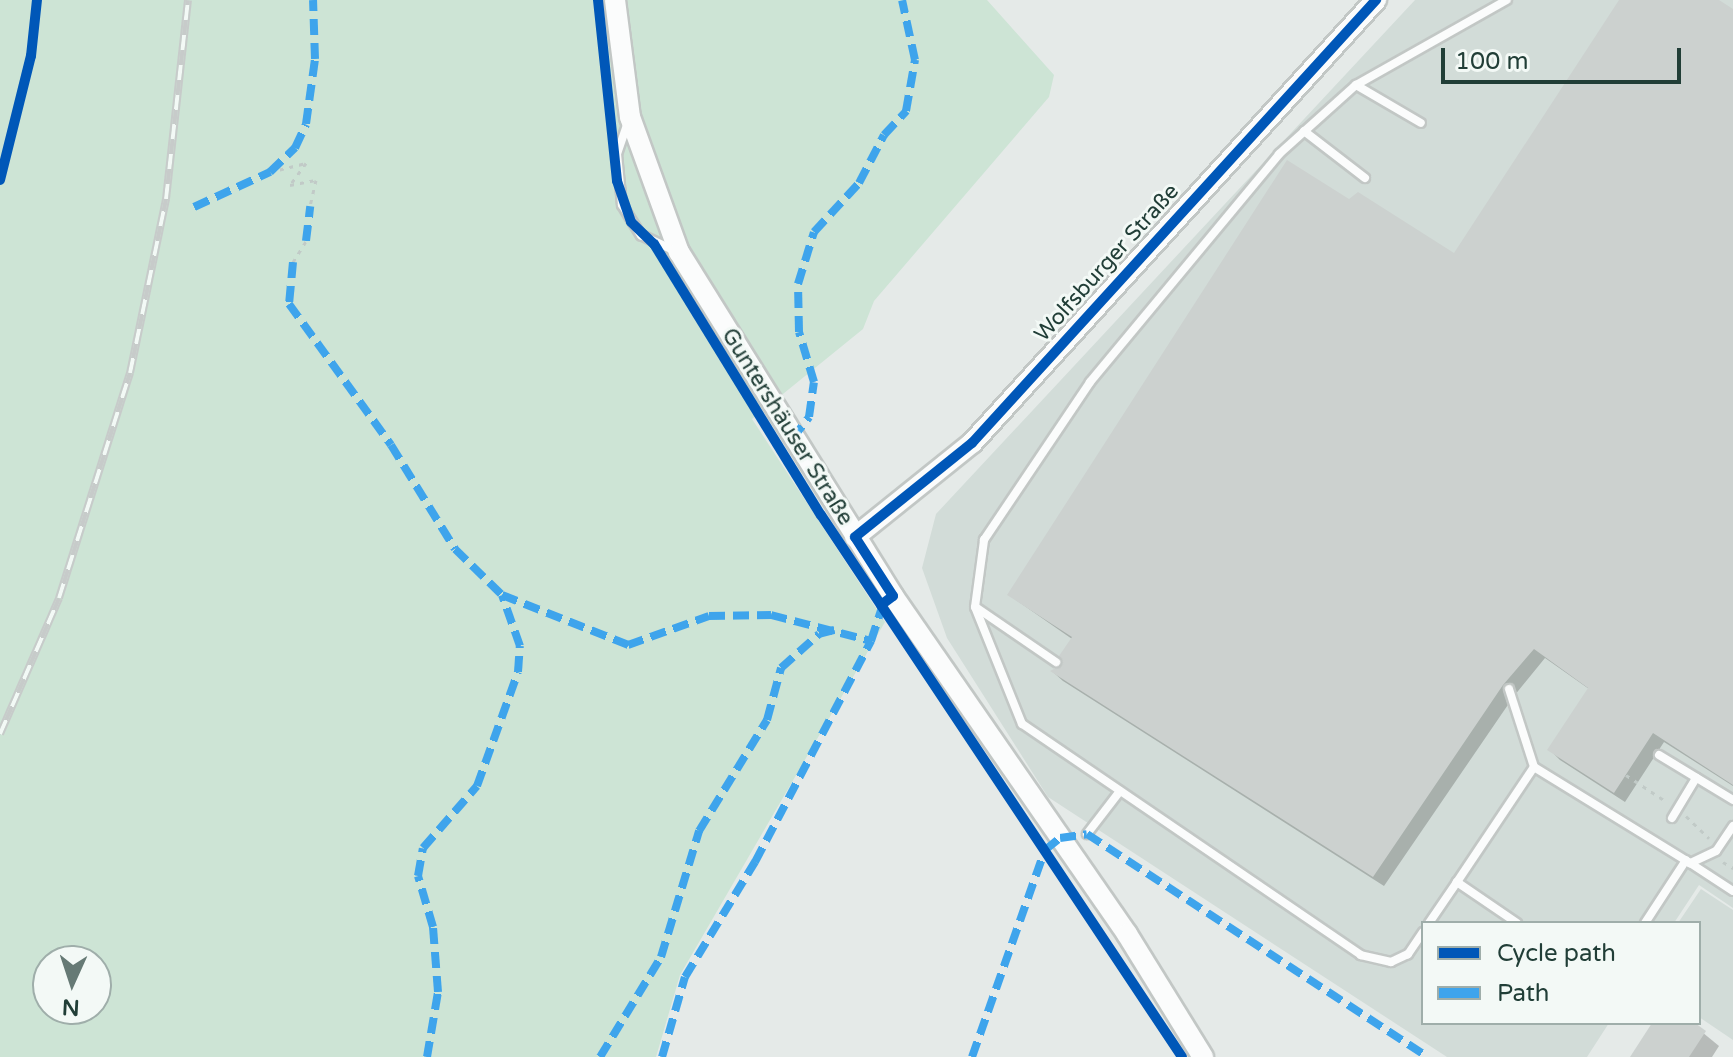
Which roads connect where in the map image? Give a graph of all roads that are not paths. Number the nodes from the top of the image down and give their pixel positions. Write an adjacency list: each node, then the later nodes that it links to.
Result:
1 (615, 0): 5 (street, Guntershäuser Straße)
2 (1376, 0): 10 (street, Wolfsburger Straße)
3 (1507, 0): 4 (lane)
4 (1356, 85): 6 (lane); 7 (lane)
5 (630, 117): 9 (street, Guntershäuser Straße); 9 (lane)
6 (1421, 123)
7 (1304, 131): 8 (lane); 11 (lane)
8 (1365, 178)
9 (679, 252): 10 (street, Guntershäuser Straße)
10 (855, 537): 29 (street, Guntershäuser Straße)
11 (975, 607): 12 (lane); 17 (lane)
12 (1056, 662)
13 (1509, 689): 15 (lane)
14 (1659, 755): 16 (lane)
15 (1534, 767): 22 (lane); 23 (lane)
16 (1696, 778): 18 (lane); 19 (lane)
17 (1120, 791): 21 (lane); 28 (lane)
18 (1733, 800)
19 (1672, 818)
20 (1733, 826): 22 (lane)
21 (1087, 834)
22 (1688, 862): 24 (lane); 27 (lane)
23 (1457, 882): 25 (lane); 26 (lane)
24 (1733, 891)
25 (1430, 921)
26 (1514, 921)
27 (1646, 921)
28 (1421, 935)
29 (1203, 1057)

